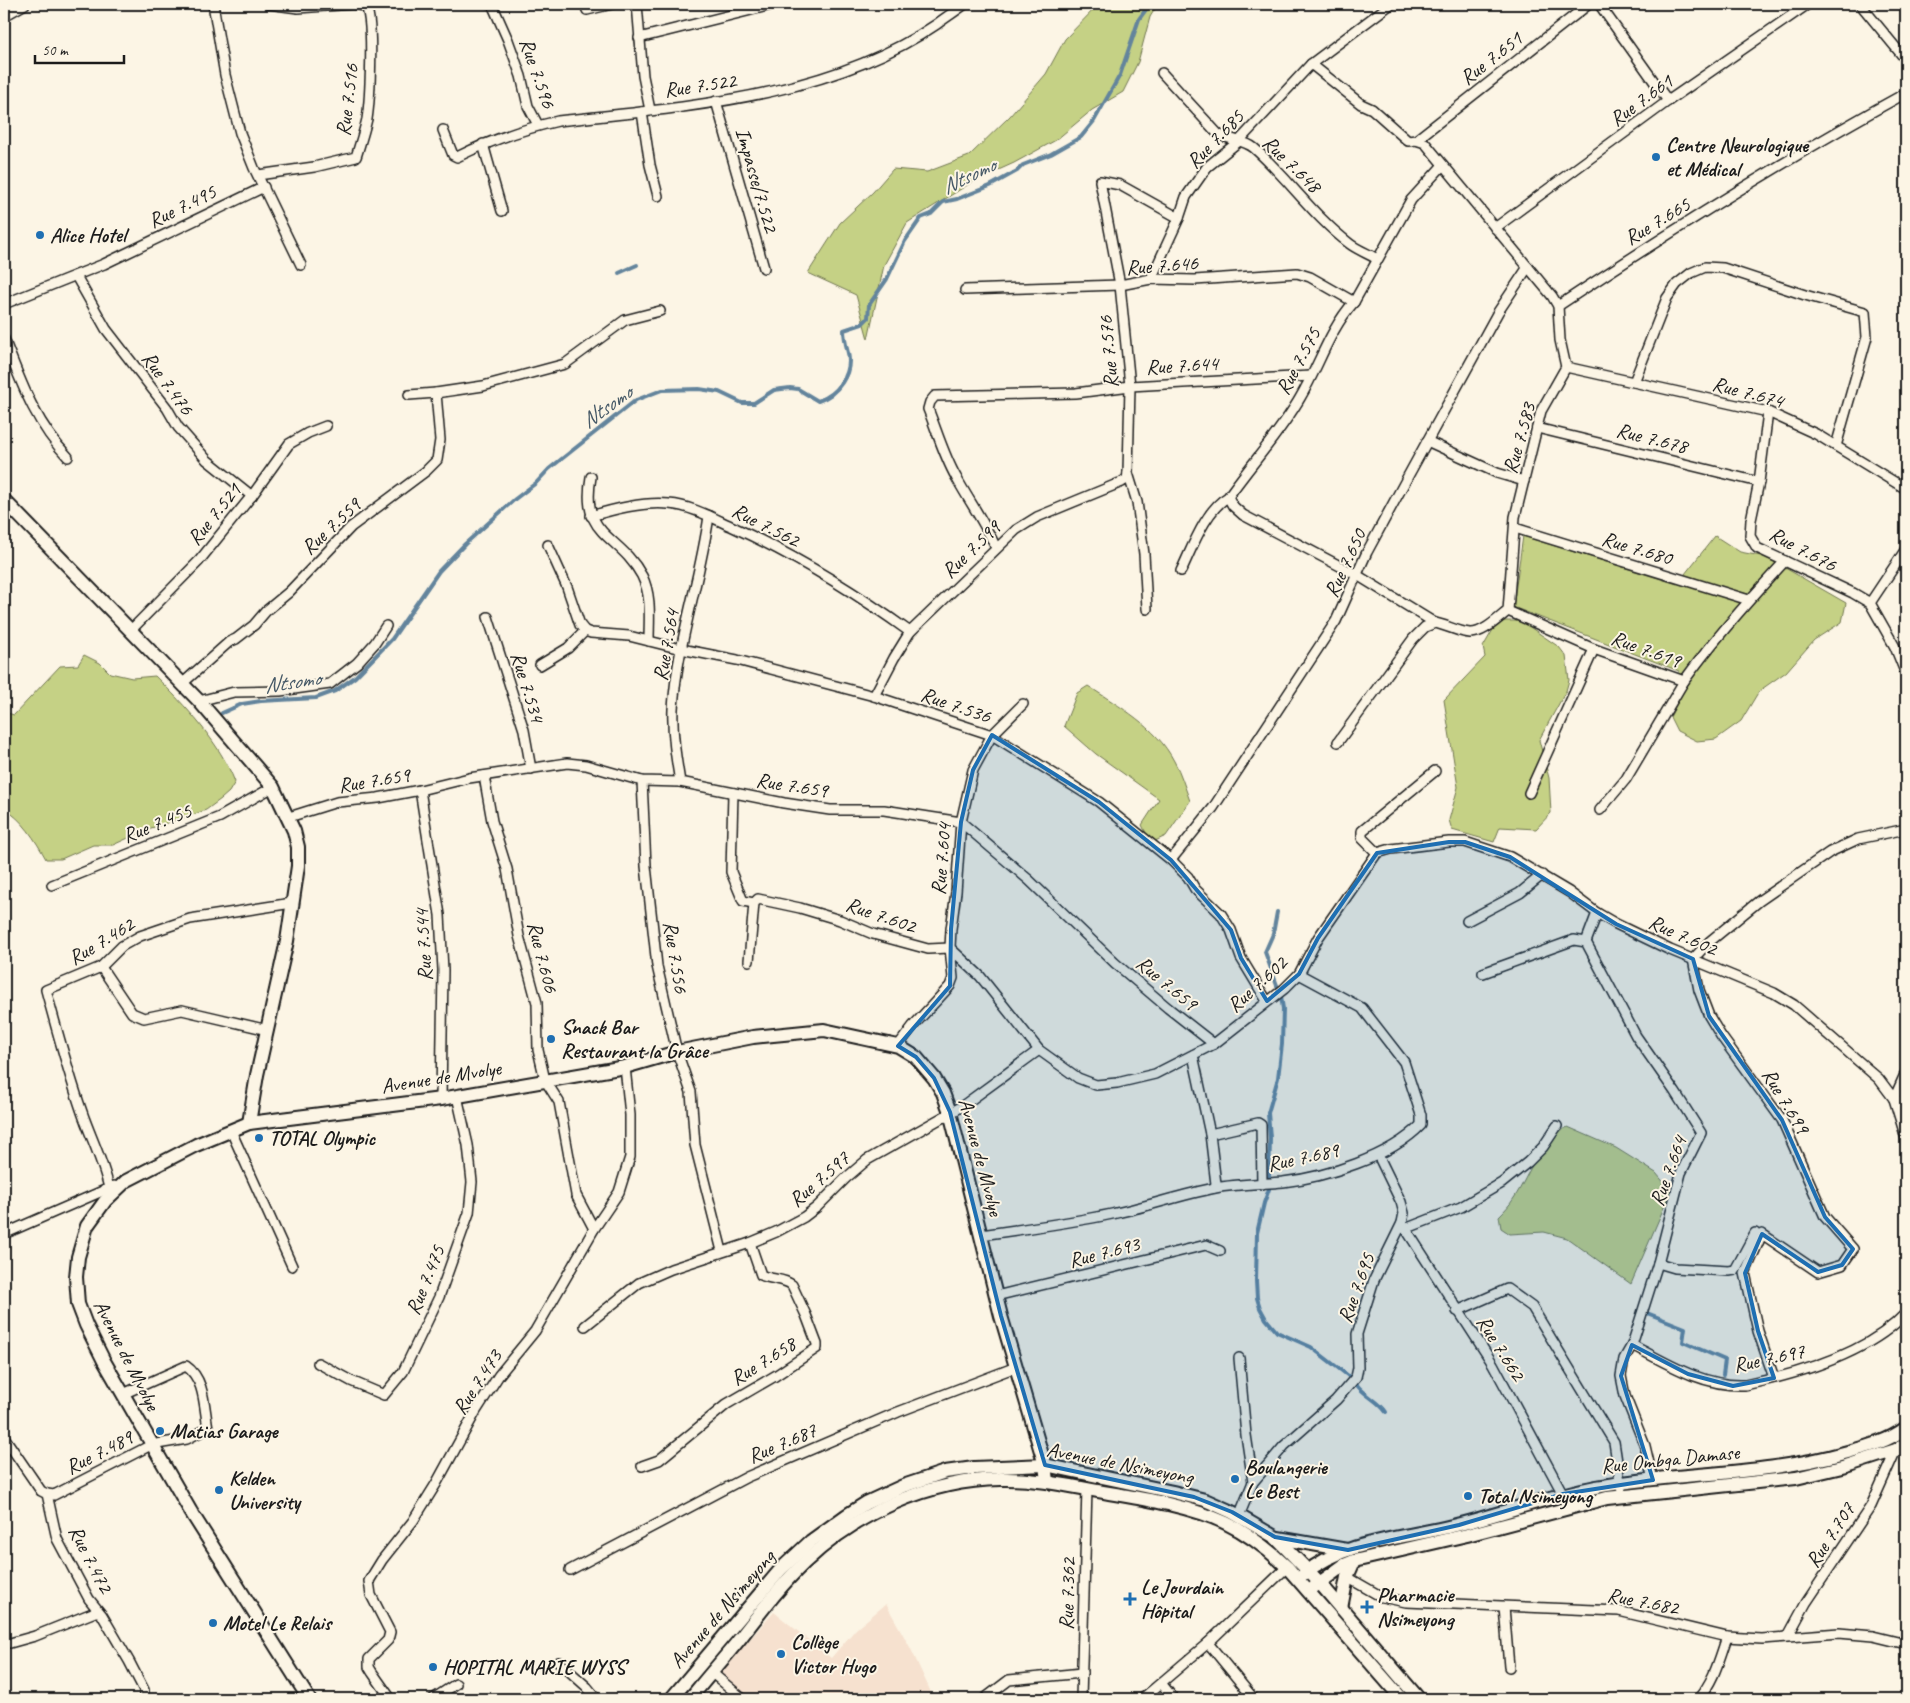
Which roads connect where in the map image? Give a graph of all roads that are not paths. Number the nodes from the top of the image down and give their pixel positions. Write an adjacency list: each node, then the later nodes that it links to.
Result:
1 (25, 4): 16 (street)
2 (213, 4): 31 (street)
3 (268, 4): 15 (street)
4 (492, 4): 25 (street, Rue 7.596)
5 (585, 4): 6 (street)
6 (612, 4)
7 (637, 4): 17 (street)
8 (775, 4): 17 (street)
9 (965, 4): 22 (street, Rue 7.522)
10 (1391, 4): 19 (street, Rue 7.685)
11 (1589, 4): 27 (street, Rue 7.651)
12 (1599, 4): 23 (street)
13 (1808, 4): 23 (street, Rue 7.661)
14 (1860, 4): 18 (street)
15 (370, 5): 31 (street, Rue 7.516)
16 (4, 16)
17 (639, 38): 24 (street)
18 (1906, 60)
19 (1311, 64): 27 (street); 28 (street, Rue 7.685)
20 (1162, 73): 28 (street, Rue 7.648)
21 (1906, 93): 47 (street, Rue 7.665)
22 (716, 101): 24 (street, Rue 7.522); 40 (street, Impasse/7.522)
23 (1668, 101): 36 (street, Rue 7.661)
24 (646, 111): 25 (street, Rue 7.522); 33 (street)
25 (538, 125): 29 (street, Rue 7.522)
26 (443, 130): 29 (street, Rue 7.522)
27 (1416, 140): 30 (street)
28 (1238, 142): 35 (street, Rue 7.685); 37 (street, Rue 7.648)
29 (483, 144): 34 (street)
30 (1443, 165): 36 (street); 37 (street, Rue 7.575)
31 (258, 175): 32 (street)
32 (264, 187): 38 (street); 41 (street, Rue 7.495)
33 (658, 196)
34 (502, 211)
35 (1179, 218): 42 (street, Rue 7.685); 43 (street, Rue 7.576)
36 (1495, 228): 39 (street)
37 (1377, 259): 45 (street, Rue 7.575)
38 (300, 265)
39 (1528, 267): 47 (street); 59 (street, Rue 7.650)
40 (764, 268)
41 (76, 276): 46 (street, Rue 7.495); 67 (street, Rue 7.476)
42 (1151, 279): 43 (street, Rue 7.646); 45 (street, Rue 7.646)
43 (1120, 285): 44 (street, Rue 7.646); 53 (street, Rue 7.576)
44 (965, 290)
45 (1354, 302): 51 (street, Rue 7.575)
46 (4, 304)
47 (1558, 306): 50 (street)
48 (660, 312): 54 (street)
49 (4, 339): 61 (street)
50 (1566, 367): 52 (street, Rue 7.674); 58 (street, Rue 7.583)
51 (1311, 376): 53 (street, Rue 7.644); 68 (street, Rue 7.575)
52 (1634, 382): 56 (street, Rue 7.674); 60 (street)
53 (1130, 386): 62 (street, Rue 7.576); 74 (street, Rue 7.644)
54 (436, 393): 55 (street); 95 (street, Rue 7.559)
55 (409, 395)
56 (1768, 412): 60 (street, Rue 7.674); 65 (street, Rue 7.676)
57 (326, 426): 67 (street, Rue 7.521)
58 (1537, 428): 64 (street, Rue 7.583); 65 (street, Rue 7.678)
59 (1427, 441): 64 (street); 78 (street, Rue 7.650)
60 (1836, 446): 66 (street, Rue 7.674)
61 (68, 457)
62 (1128, 473): 74 (street, Rue 7.599); 81 (street, Rue 7.576)
63 (591, 477): 70 (street)
64 (1524, 481): 72 (street, Rue 7.583)
65 (1759, 482): 76 (street, Rue 7.676)
66 (1906, 489)
67 (252, 496): 86 (street, Rue 7.521)
68 (1228, 497): 77 (street, Rue 7.575); 78 (street)
69 (6, 508): 86 (main road)
70 (590, 516): 71 (street, Rue 7.562); 89 (street)
71 (709, 516): 88 (street, Rue 7.562); 90 (street, Rue 7.564)
72 (1514, 528): 79 (street, Rue 7.680); 82 (street, Rue 7.583)
73 (548, 545): 87 (street)
74 (996, 548): 88 (street, Rue 7.599)
75 (1906, 549): 80 (street)
76 (1785, 561): 79 (street, Rue 7.619); 80 (street, Rue 7.676)
77 (1181, 571)
78 (1357, 575): 84 (street); 115 (street, Rue 7.650)
79 (1749, 600): 94 (street, Rue 7.619)
80 (1870, 603): 93 (street)
81 (1148, 609)
82 (1508, 611): 84 (street); 91 (street, Rue 7.619)
83 (488, 617): 101 (street, Rue 7.534)
84 (1435, 623): 100 (street)
85 (386, 626): 97 (street)
86 (131, 630): 95 (main road)
87 (585, 631): 89 (street, Rue 7.536); 92 (street)
88 (910, 632): 96 (street, Rue 7.599)
89 (649, 640): 90 (street, Rue 7.536)
90 (681, 649): 96 (street, Rue 7.536); 105 (street, Rue 7.564)
91 (1594, 649): 94 (street, Rue 7.619); 109 (street)
92 (540, 665)
93 (1906, 674)
94 (1684, 682): 110 (street)
95 (183, 683): 97 (main road)
96 (874, 696): 99 (street, Rue 7.536)
97 (199, 701): 106 (main road)
98 (1023, 704): 99 (street, Rue 7.604)
99 (992, 735): 112 (street, Rue 7.604); 115 (street, Rue 7.536)
100 (1338, 742)
101 (531, 769): 103 (street, Rue 7.659); 104 (street, Rue 7.659)
102 (1435, 770): 114 (street)
103 (484, 776): 107 (street, Rue 7.659); 138 (street, Rue 7.606)
104 (642, 782): 105 (street, Rue 7.659); 134 (street, Rue 7.556)
105 (680, 782): 108 (street, Rue 7.659)
106 (272, 787): 111 (main road); 117 (street, Rue 7.455)
107 (420, 790): 111 (street, Rue 7.659); 140 (street, Rue 7.544)
108 (733, 793): 112 (street, Rue 7.659); 119 (street)
109 (1528, 794)
110 (1600, 810)
111 (288, 817): 118 (main road)
112 (961, 822): 123 (street, Rue 7.604); 131 (street, Rue 7.659)
113 (1906, 829): 124 (street)
114 (1377, 853): 116 (street, Rue 7.602); 128 (street, Rue 7.602)
115 (1171, 860): 129 (street, Rue 7.536)
116 (1542, 875): 120 (street, Rue 7.602); 121 (street)
117 (52, 885)
118 (292, 903): 126 (street, Rue 7.462); 130 (main road)
119 (754, 903): 123 (street, Rue 7.602); 125 (street)
120 (1597, 913): 122 (street); 124 (street, Rue 7.602)
121 (1467, 921)
122 (1586, 942): 127 (street); 162 (street, Rue 7.664)
123 (950, 948): 132 (street, Rue 7.604); 133 (street, Rue 7.602)
124 (1694, 959): 141 (street, Rue 7.602); 172 (street, Rue 7.699)
125 (749, 961)
126 (101, 967): 130 (street); 152 (street, Rue 7.462)
127 (1483, 973)
128 (1299, 974): 129 (street, Rue 7.602); 149 (street, Rue 7.689)
129 (1267, 1001): 131 (street, Rue 7.602)
130 (268, 1030): 144 (main road)
131 (1214, 1044): 135 (street, Rue 7.602)
132 (898, 1046): 134 (main road, Avenue de Mvolye); 143 (main road, Avenue de Mvolye)
133 (1039, 1050): 135 (street, Rue 7.602); 143 (street, Rue 7.597)
134 (677, 1052): 136 (main road, Avenue de Mvolye); 161 (street, Rue 7.556)
135 (1193, 1055): 147 (street)
136 (625, 1067): 138 (main road, Avenue de Mvolye); 155 (street, Rue 7.473)
137 (1906, 1072): 141 (street)
138 (546, 1080): 139 (main road, Avenue de Mvolye); 155 (street, Rue 7.606)
139 (457, 1096): 140 (main road, Avenue de Mvolye); 170 (street, Rue 7.475)
140 (441, 1099): 144 (main road, Avenue de Mvolye)
141 (1894, 1099): 142 (street); 148 (street)
142 (1906, 1103)
143 (950, 1112): 158 (main road, Avenue de Mvolye); 159 (street, Rue 7.597)
144 (250, 1123): 146 (main road, Avenue de Mvolye)
145 (1556, 1126): 154 (street)
146 (231, 1131): 150 (main road, Avenue de Mvolye); 163 (street)
147 (1210, 1134): 151 (street); 153 (street)
148 (1906, 1138)
149 (1378, 1155): 151 (street, Rue 7.689); 154 (street)
150 (126, 1181): 152 (street); 173 (main road, Avenue de Mvolye)
151 (1262, 1184): 153 (street, Rue 7.689)
152 (109, 1188): 157 (street)
153 (1214, 1188): 158 (street, Rue 7.689)
154 (1404, 1226): 165 (street, Rue 7.662); 182 (street, Rue 7.695)
155 (594, 1229): 213 (street, Rue 7.473)
156 (1755, 1233): 162 (street)
157 (4, 1234)
158 (981, 1235): 164 (main road, Avenue de Mvolye)
159 (750, 1243): 161 (street, Rue 7.597); 179 (street, Rue 7.658)
160 (1220, 1250): 164 (street, Rue 7.693)
161 (722, 1251): 167 (street, Rue 7.597)
162 (1658, 1263): 168 (street, Rue 7.664)
163 (292, 1266)
164 (996, 1296): 171 (main road, Avenue de Mvolye)
165 (1457, 1312): 184 (street); 186 (street, Rue 7.662)
166 (1906, 1313): 172 (street, Rue 7.697)
167 (585, 1326)
168 (1632, 1344): 172 (street, Rue 7.697); 180 (street, Rue 7.664)
169 (1239, 1358): 182 (street)
170 (318, 1363)
171 (1016, 1367): 178 (main road, Avenue de Mvolye); 191 (street, Rue 7.687)
172 (1774, 1378)
173 (123, 1394): 176 (main road, Avenue de Mvolye); 176 (street, Rue 7.489)
174 (1906, 1428): 180 (main road, Rue Ombga Damase)
175 (4, 1437): 185 (street, Rue 7.472)
176 (151, 1444): 185 (street, Rue 7.489); 212 (main road, Avenue de Mvolye)
177 (1901, 1447): 184 (main road, Rue Ombga Damase); 200 (street, Rue 7.707)
178 (1044, 1465): 181 (main road, Avenue de Mvolye); 187 (main road, Avenue de Nsimeyong); 216 (main road, Avenue de Nsimeyong)
179 (642, 1466)
180 (1654, 1480): 184 (main road, Rue Ombga Damase)
181 (1046, 1481): 183 (main road, Avenue de Nsimeyong); 207 (main road, Avenue de Nsimeyong)
182 (1253, 1482): 187 (street, Rue 7.695)
183 (1088, 1489): 190 (main road, Avenue de Nsimeyong); 208 (street, Rue 7.362)
184 (1622, 1490): 186 (main road, Rue Ombga Damase); 189 (main road, Rue Ombga Damase)
185 (47, 1494): 199 (street, Rue 7.472)
186 (1563, 1494): 189 (main road, Rue Ombga Damase)
187 (1239, 1516): 188 (main road, Avenue de Nsimeyong)
188 (1275, 1538): 189 (main road); 192 (main road, Avenue de Nsimeyong)
189 (1351, 1555): 192 (main road, Rue Ombga Damase); 193 (main road); 195 (main road, Rue Ombga Damase)
190 (1287, 1567): 194 (main road, Avenue de Nsimeyong); 203 (street)
191 (570, 1570)
192 (1309, 1570): 194 (main road, Rue Ombga Damase); 195 (main road, Avenue de Nsimeyong)
193 (1347, 1577): 197 (street, Rue 7.682); 198 (main road)
194 (1298, 1580): 196 (main road, Avenue de Nsimeyong)
195 (1320, 1582): 196 (main road, Rue Ombga Damase); 198 (main road, Avenue de Nsimeyong)
196 (1308, 1592): 224 (main road, Avenue de Nsimeyong)
197 (1504, 1607): 201 (street, Rue 7.682); 206 (street)
198 (1341, 1608): 225 (main road, Avenue de Nsimeyong)
199 (98, 1612): 202 (street); 211 (street, Rue 7.472)
200 (1788, 1636): 201 (street, Rue 7.682); 204 (street, Rue 7.682)
201 (1727, 1638): 226 (street)
202 (10, 1642)
203 (1208, 1643): 209 (street); 223 (street)
204 (1906, 1644)
205 (559, 1662): 215 (street)
206 (1509, 1667)
207 (711, 1672): 217 (main road, Avenue de Nsimeyong); 218 (street)
208 (1082, 1673): 219 (street); 220 (street, Rue 7.362)
209 (1161, 1683): 221 (street); 222 (street)
210 (456, 1684): 214 (street)
211 (144, 1699)
212 (309, 1699)
213 (391, 1699)
214 (433, 1699)
215 (596, 1699)
216 (671, 1699)
217 (690, 1699)
218 (743, 1699)
219 (984, 1699)
220 (1081, 1699)
221 (1142, 1699)
222 (1174, 1699)
223 (1254, 1699)
224 (1402, 1699)
225 (1419, 1699)
226 (1698, 1699)

